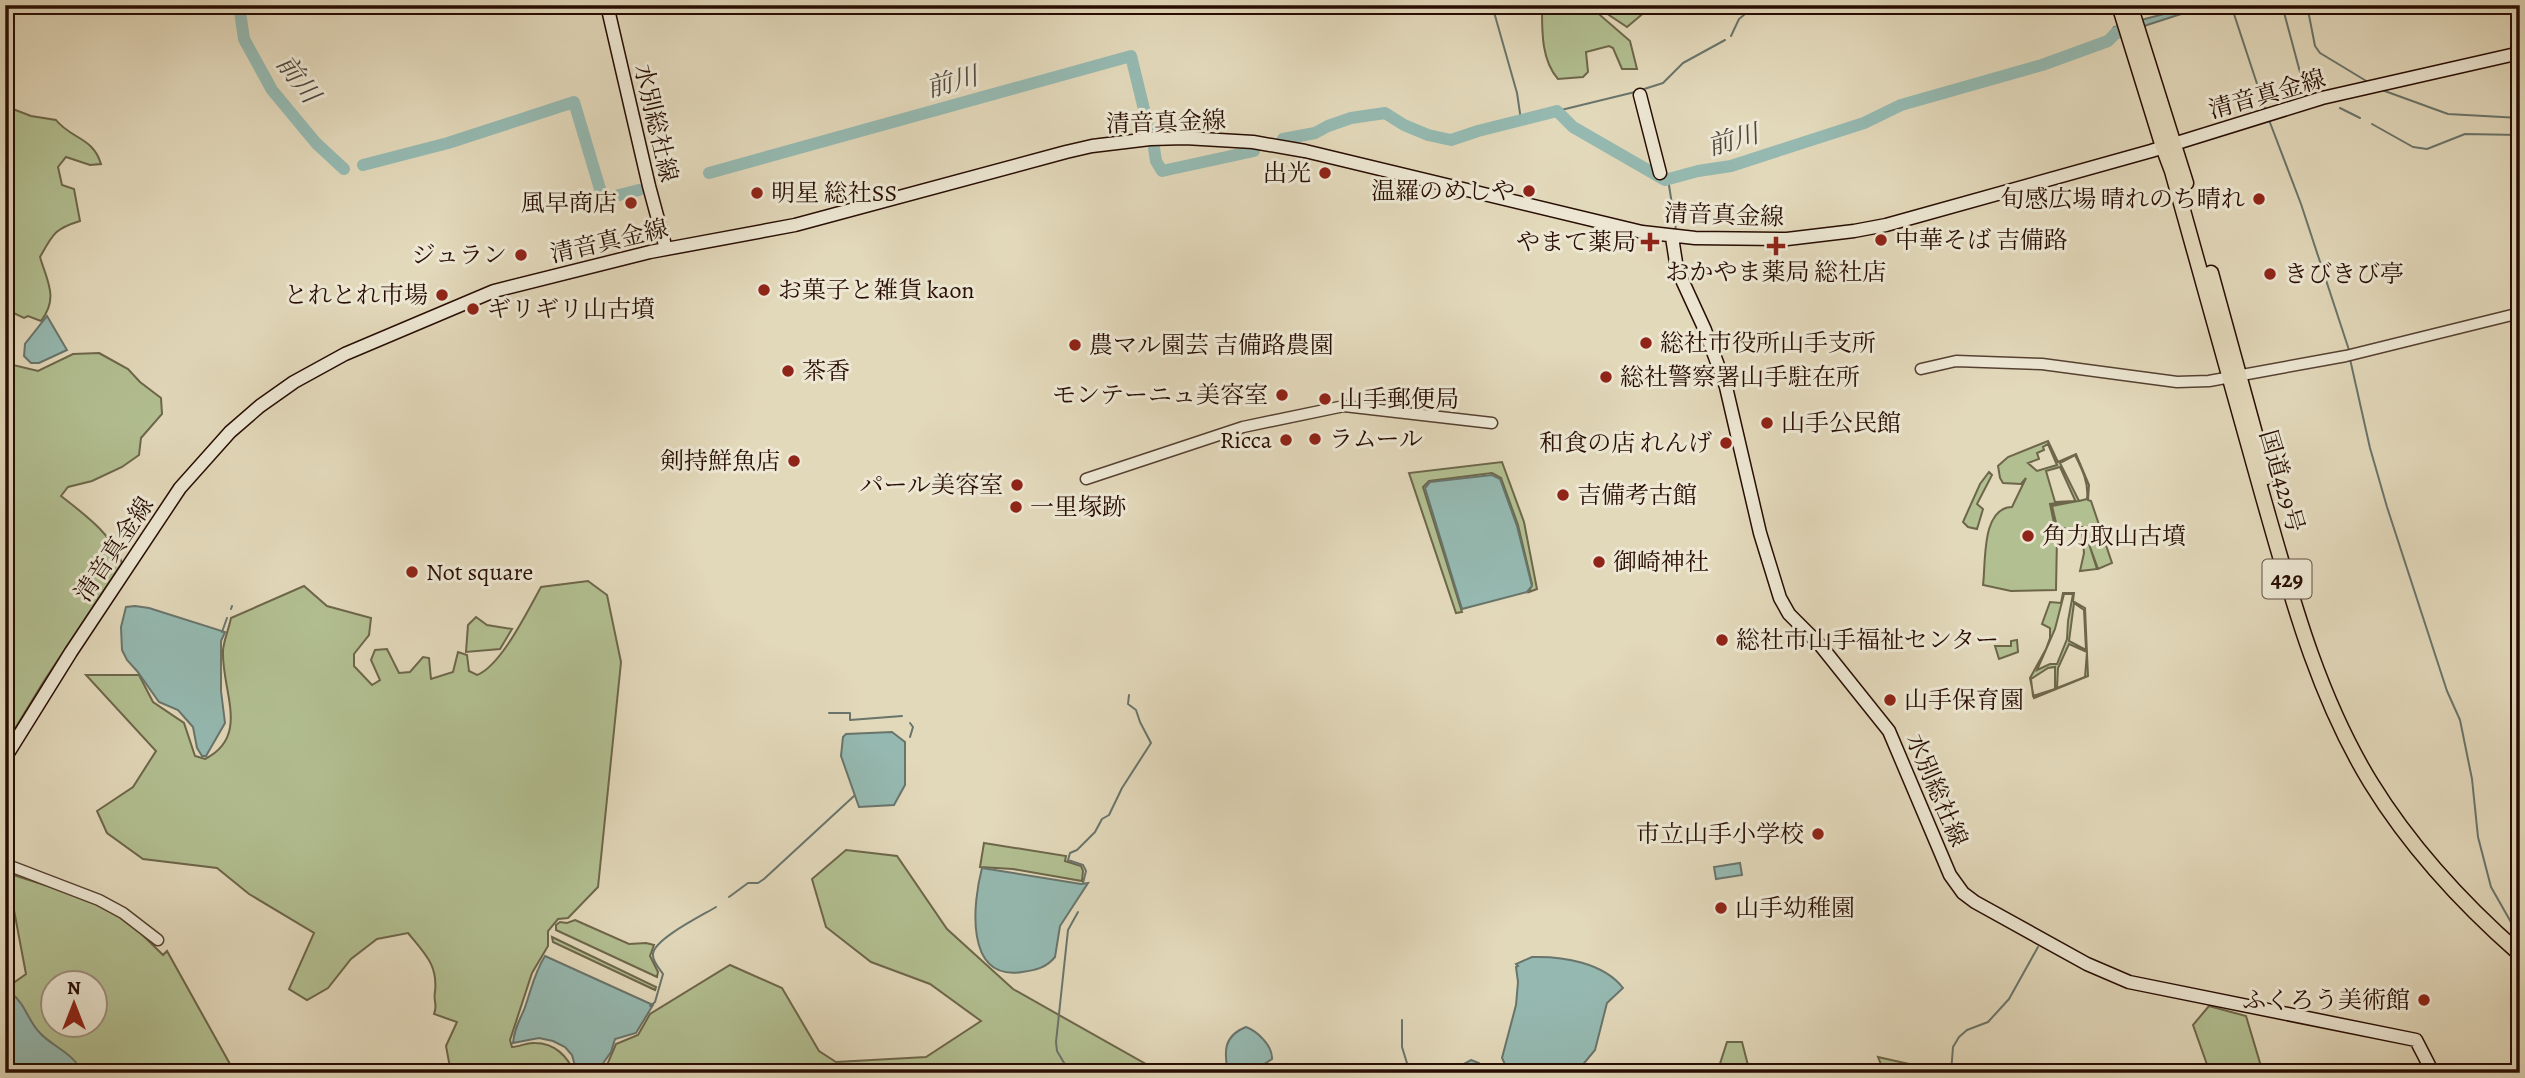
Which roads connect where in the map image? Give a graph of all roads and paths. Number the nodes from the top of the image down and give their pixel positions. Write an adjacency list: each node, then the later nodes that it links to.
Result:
1 (607, 5): 8 (main road, 水別総社線)
2 (2127, 11): 5 (highway, 国道429号 / 429)
3 (2520, 53): 5 (main road, 清音真金線)
4 (1640, 95): 6 (main road)
5 (2169, 146): 7 (main road, 清音真金線); 11 (highway, 国道429号 / 429)
6 (1660, 173)
7 (1672, 237): 8 (main road, 清音真金線); 19 (main road, 水別総社線)
8 (666, 249): 14 (main road, 清音真金線)
9 (2520, 313): 11 (street)
10 (1921, 369): 11 (street)
11 (2235, 377): 17 (highway, 国道429号 / 429); 18 (highway, 国道429号 / 429)
12 (1492, 423): 13 (street)
13 (1086, 479)
14 (5, 758)
15 (5, 864): 16 (street)
16 (158, 940)
17 (2520, 943)
18 (2520, 954)
19 (2434, 1073)

